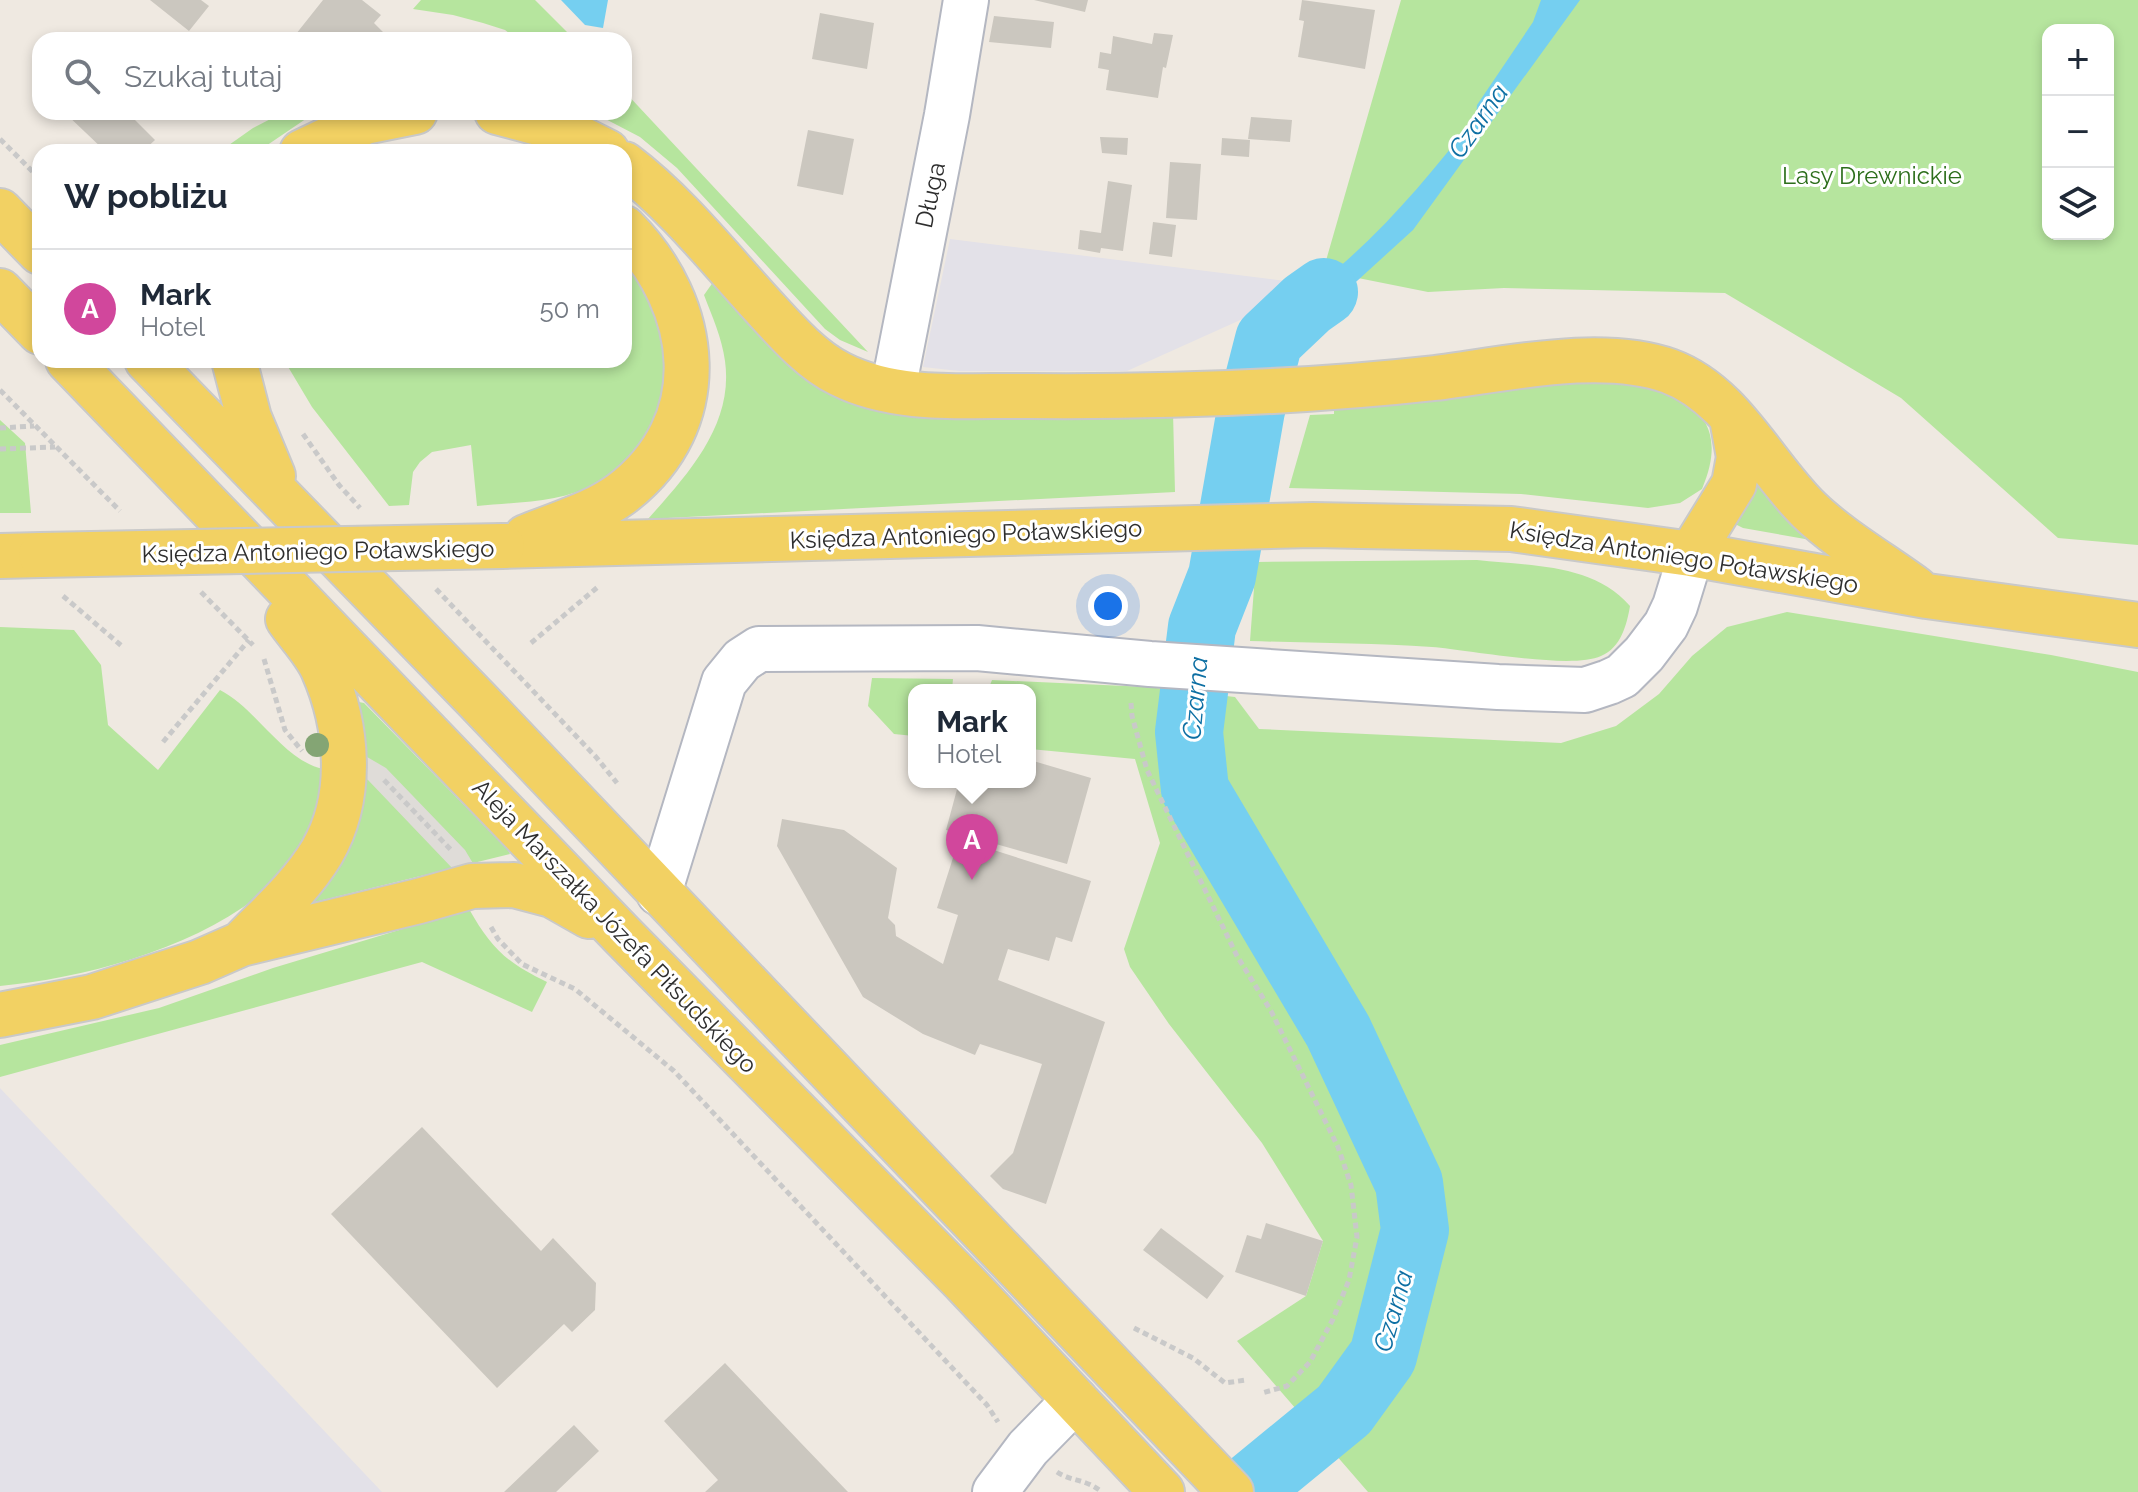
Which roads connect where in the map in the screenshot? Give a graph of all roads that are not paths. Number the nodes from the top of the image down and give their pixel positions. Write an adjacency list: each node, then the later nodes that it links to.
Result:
1 (966, 0): 17 (street, Długa)
2 (375, 120): 4 (main road)
3 (527, 120): 5 (main road)
4 (319, 144)
5 (591, 144)
6 (632, 171): 17 (main road)
7 (0, 189): 9 (main road)
8 (0, 211): 11 (main road)
9 (32, 211)
10 (632, 238): 21 (main road)
11 (32, 244)
12 (0, 291): 13 (main road)
13 (32, 324)
14 (76, 368): 19 (main road, Aleja Marszałka Józefa Piłsudskiego)
15 (155, 368): 20 (main road)
16 (236, 368): 20 (main road)
17 (893, 390): 18 (main road)
18 (1732, 418): 22 (main road); 24 (main road)
19 (203, 499): 27 (main road, Aleja Marszałka Józefa Piłsudskiego); 28 (main road)
20 (296, 512): 26 (main road)
21 (502, 546): 22 (main road, Księdza Antoniego Poławskiego); 23 (main road, Księdza Antoniego Poławskiego, bridge)
22 (1691, 554): 24 (main road, Księdza Antoniego Poławskiego); 26 (street)
23 (33, 568)
24 (1927, 596): 25 (main road, Księdza Antoniego Poławskiego)
25 (2138, 625)
26 (659, 893): 31 (main road)
27 (622, 935): 28 (main road); 30 (main road, Aleja Marszałka Józefa Piłsudskiego)
28 (241, 944): 29 (main road)
29 (0, 1015)
30 (1075, 1400): 32 (street); 33 (main road, Aleja Marszałka Józefa Piłsudskiego)
31 (1216, 1477)
32 (995, 1492)
33 (1162, 1492)

